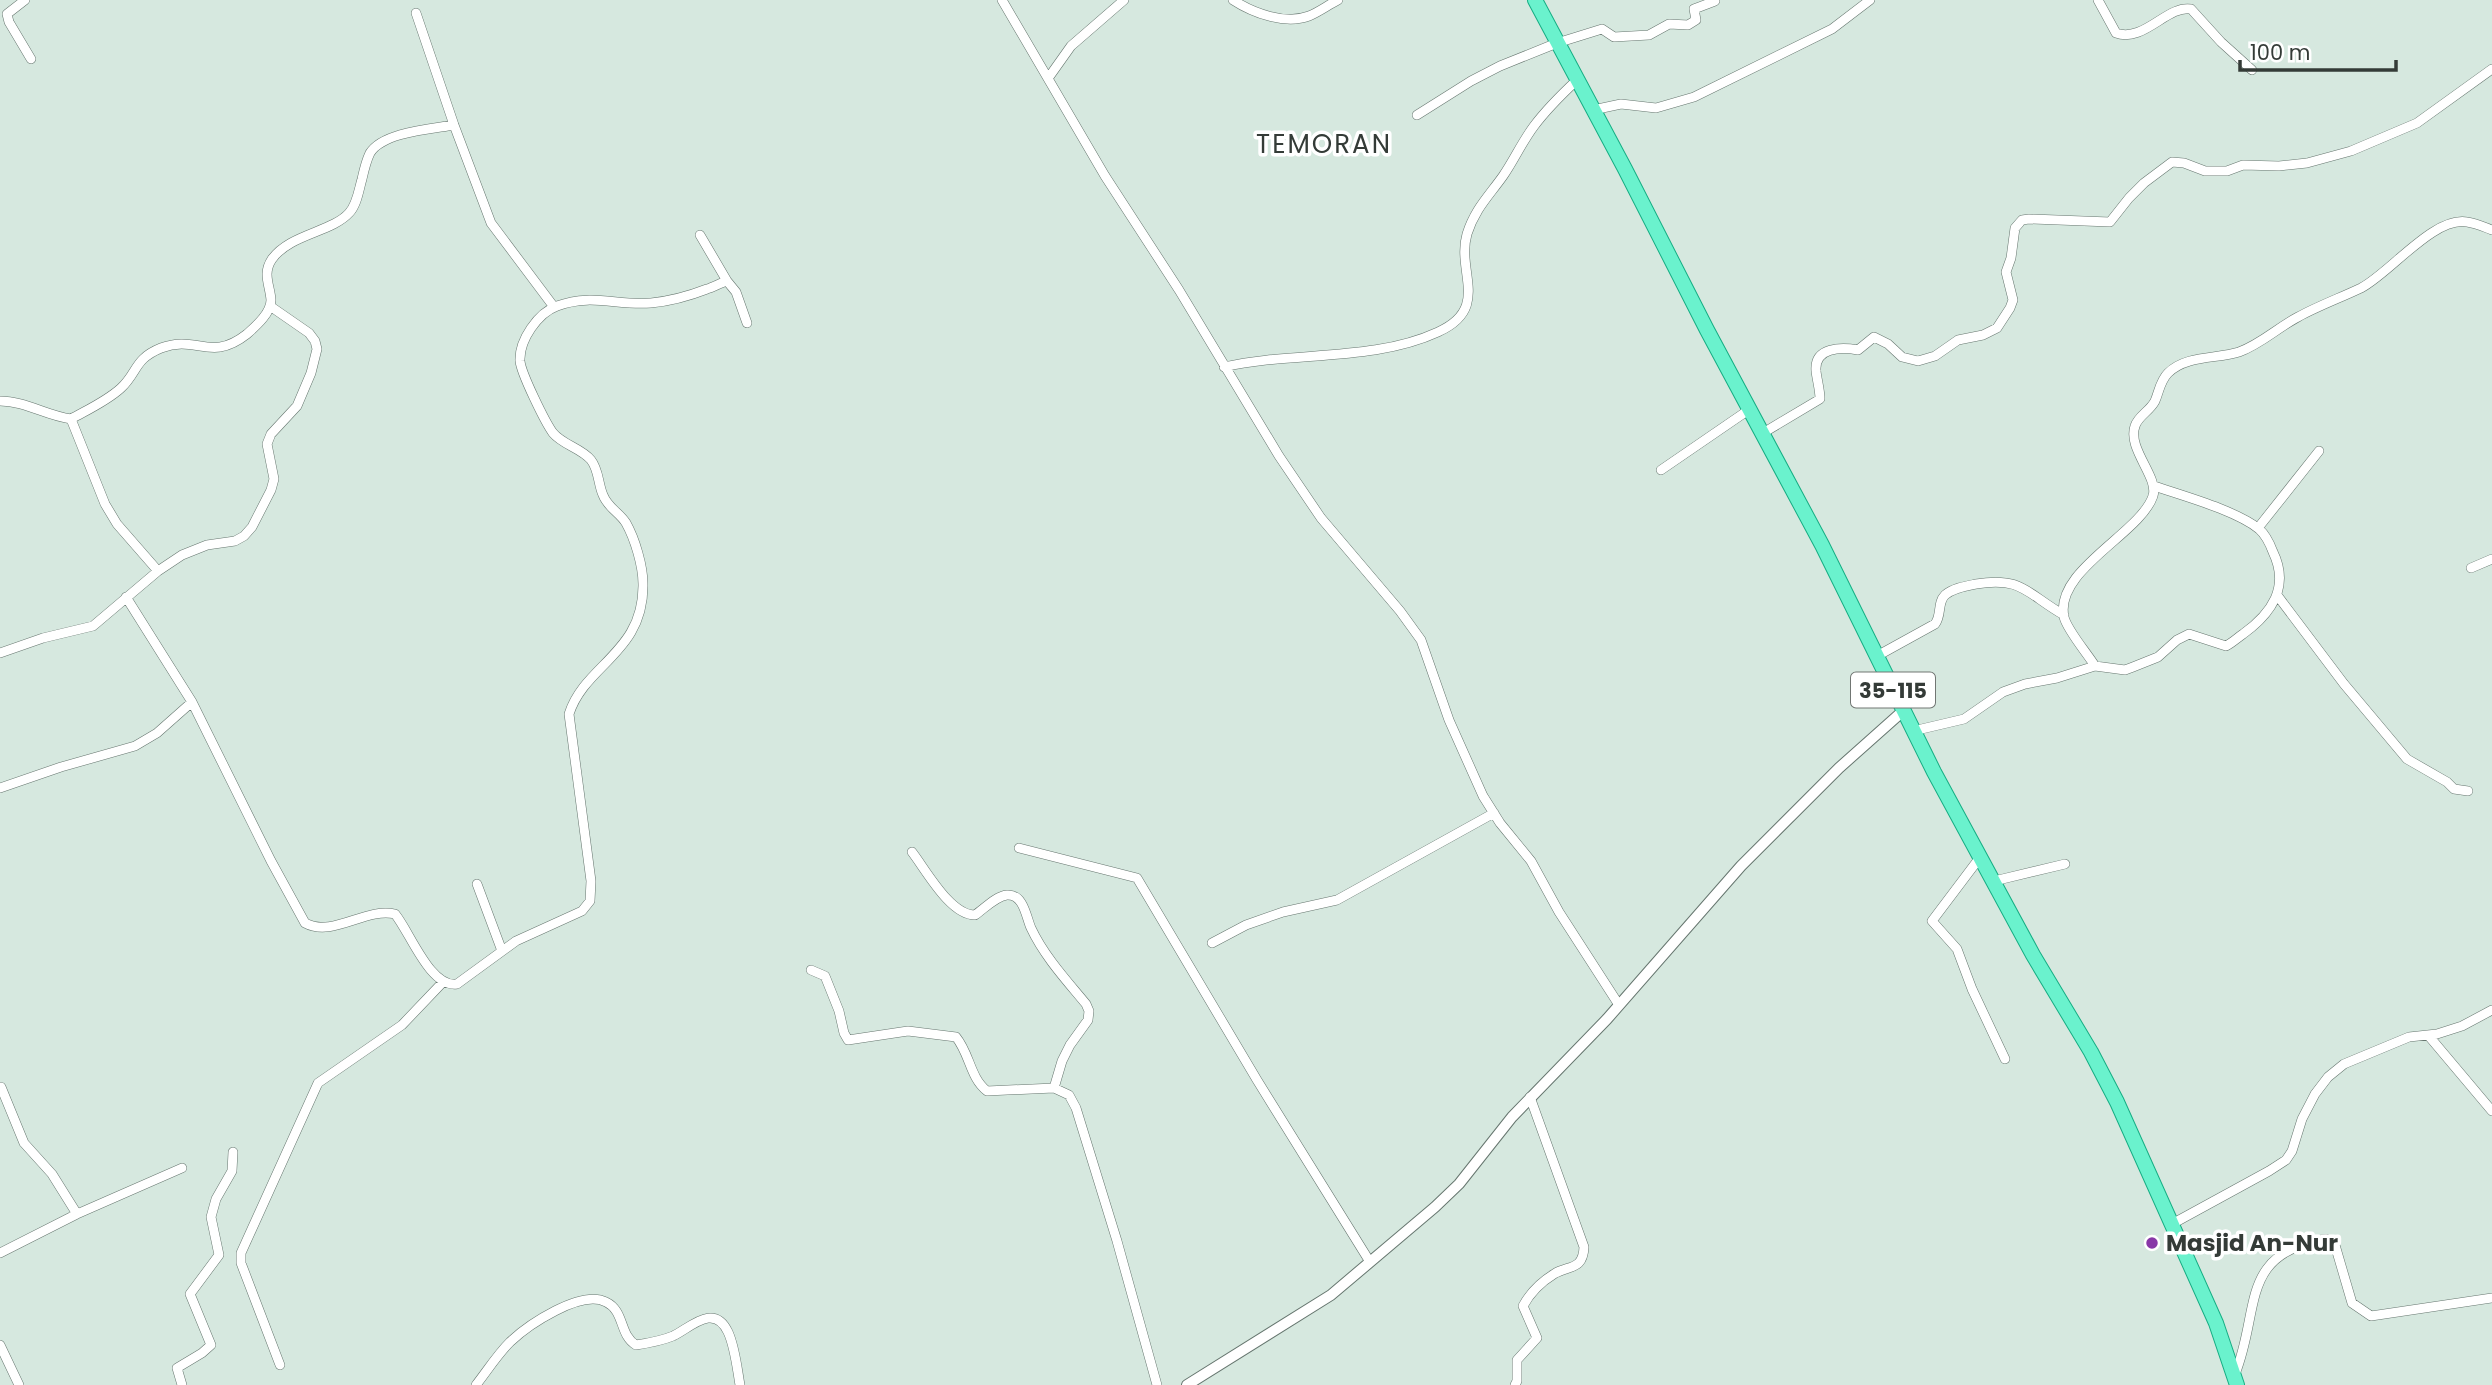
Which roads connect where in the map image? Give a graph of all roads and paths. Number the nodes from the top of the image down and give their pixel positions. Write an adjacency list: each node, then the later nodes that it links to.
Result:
1 (25, 0): 12 (street)
2 (1002, 0): 15 (street)
3 (1124, 0): 15 (street)
4 (1233, 0): 5 (street)
5 (1338, 0)
6 (1535, 0): 11 (main road, 35-115)
7 (1870, 0): 17 (street)
8 (2098, 0): 14 (street)
9 (1715, 1): 11 (street)
10 (416, 13): 19 (street)
11 (1558, 43): 16 (main road, 35-115); 18 (street)
12 (32, 59)
13 (2492, 69): 30 (street)
14 (2252, 70)
15 (1049, 77): 26 (street)
16 (1577, 80): 17 (main road, 35-115); 26 (street)
17 (1593, 110): 28 (main road, 35-115)
18 (1417, 115)
19 (454, 125): 23 (street); 24 (street)
20 (2492, 230): 33 (street)
21 (699, 235): 22 (street)
22 (727, 281): 24 (street); 25 (street)
23 (270, 306): 29 (street); 37 (street)
24 (554, 307): 57 (street)
25 (747, 323)
26 (1224, 367): 49 (street)
27 (0, 401): 29 (street)
28 (1750, 408): 30 (main road, 35-115); 32 (street)
29 (71, 419): 37 (street)
30 (1763, 433): 42 (main road, 35-115)
31 (2319, 451): 34 (street)
32 (1661, 470)
33 (2154, 486): 34 (street); 40 (street)
34 (2258, 528): 38 (street)
35 (2492, 559): 36 (street)
36 (2471, 568)
37 (158, 571): 39 (street)
38 (2277, 595): 43 (street); 48 (street)
39 (126, 597): 41 (street); 44 (street)
40 (2064, 615): 42 (street); 43 (street)
41 (0, 653)
42 (1877, 656): 45 (main road, 35-115)
43 (2095, 666): 46 (street)
44 (192, 702): 47 (street); 59 (street)
45 (1903, 711): 46 (main road, 35-115); 60 (street)
46 (1913, 731): 52 (main road, 35-115)
47 (0, 788)
48 (2468, 792)
49 (1494, 813): 56 (street); 60 (street)
50 (1019, 848): 73 (street)
51 (912, 852): 65 (street)
52 (1981, 856): 54 (main road, 35-115); 63 (street)
53 (2066, 864): 54 (street)
54 (1994, 881): 71 (main road, 35-115)
55 (477, 884): 57 (street)
56 (1212, 943)
57 (502, 951): 59 (street)
58 (811, 970): 65 (street)
59 (443, 982): 76 (street)
60 (1619, 1004): 66 (street)
61 (2492, 1010): 62 (street)
62 (2428, 1035): 67 (street); 71 (street)
63 (2006, 1059)
64 (1, 1087): 70 (street)
65 (1055, 1088): 82 (street)
66 (1530, 1097): 73 (street); 84 (street)
67 (2492, 1111)
68 (233, 1152): 79 (street)
69 (182, 1168): 70 (street)
70 (77, 1214): 72 (street)
71 (2172, 1224): 77 (main road, 35-115)
72 (0, 1253)
73 (1370, 1262): 83 (street)
74 (2492, 1297): 77 (street)
75 (0, 1345): 78 (street)
76 (280, 1365)
77 (2236, 1380)
78 (19, 1385)
79 (182, 1385)
80 (476, 1385): 81 (street)
81 (740, 1385)
82 (1157, 1385)
83 (1187, 1385)
84 (1515, 1385)

